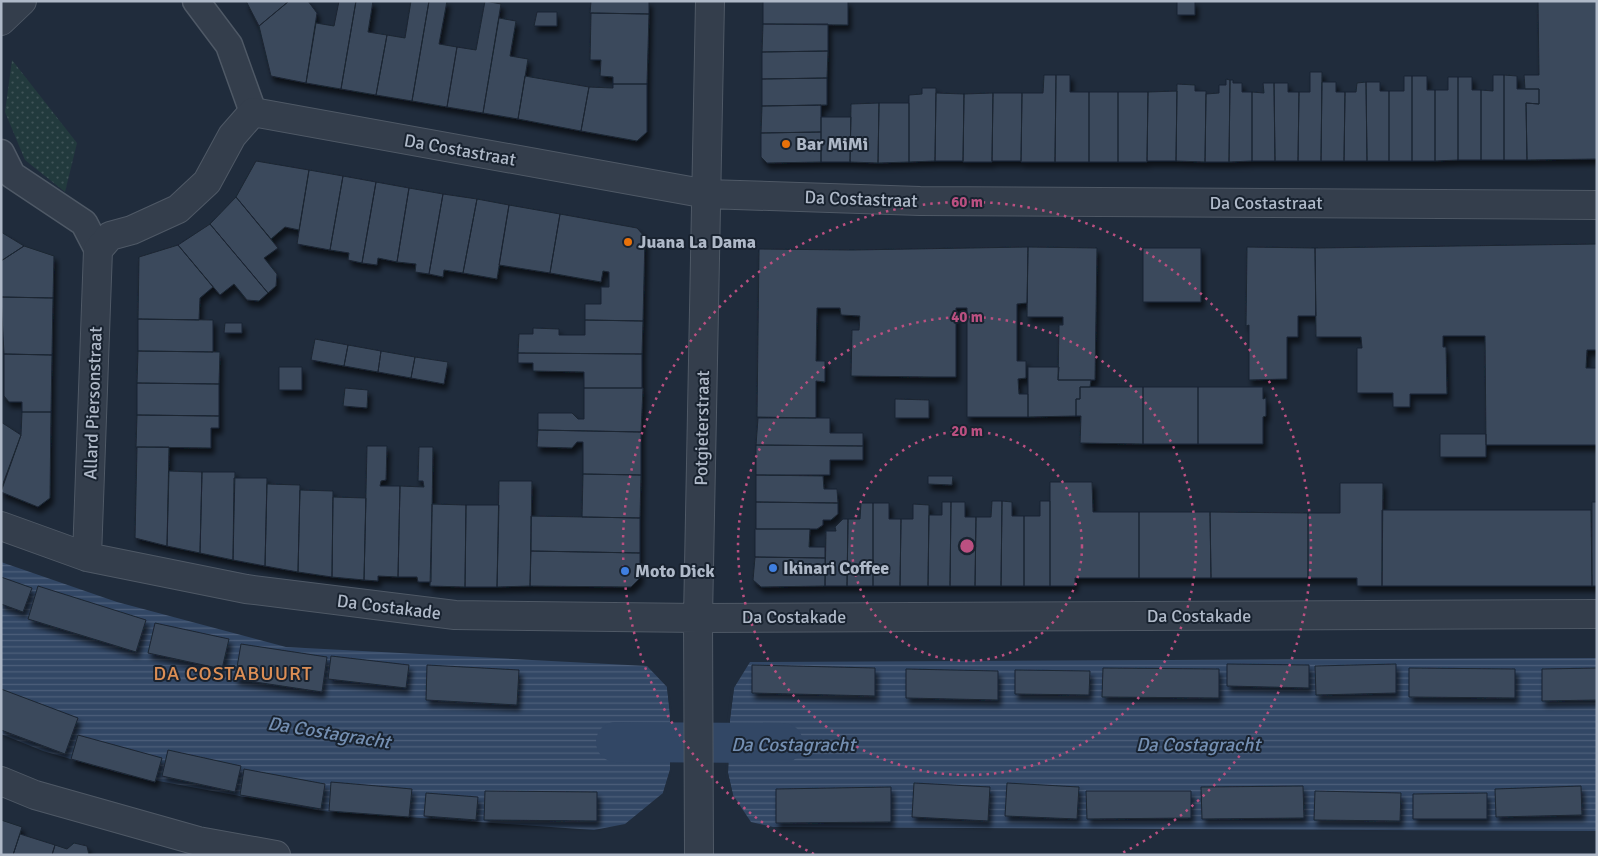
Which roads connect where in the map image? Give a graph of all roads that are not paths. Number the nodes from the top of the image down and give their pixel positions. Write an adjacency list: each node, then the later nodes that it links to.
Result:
1 (22, 1): 4 (street)
2 (196, 1): 5 (street)
3 (710, 1): 7 (street, Potgieterstraat)
4 (1, 21)
5 (254, 112): 7 (street, Da Costastraat); 9 (street)
6 (1, 153): 9 (street)
7 (707, 194): 8 (street, Da Costastraat); 13 (street, Potgieterstraat)
8 (1597, 205)
9 (98, 250): 11 (street, Allard Piersonstraat)
10 (1, 526): 11 (street, Da Costakade)
11 (87, 557): 13 (street, Da Costakade)
12 (1597, 614): 13 (street, Da Costakade)
13 (698, 618): 16 (street, Potgieterstraat)
14 (1, 781): 15 (street)
15 (276, 855)
16 (699, 855)

